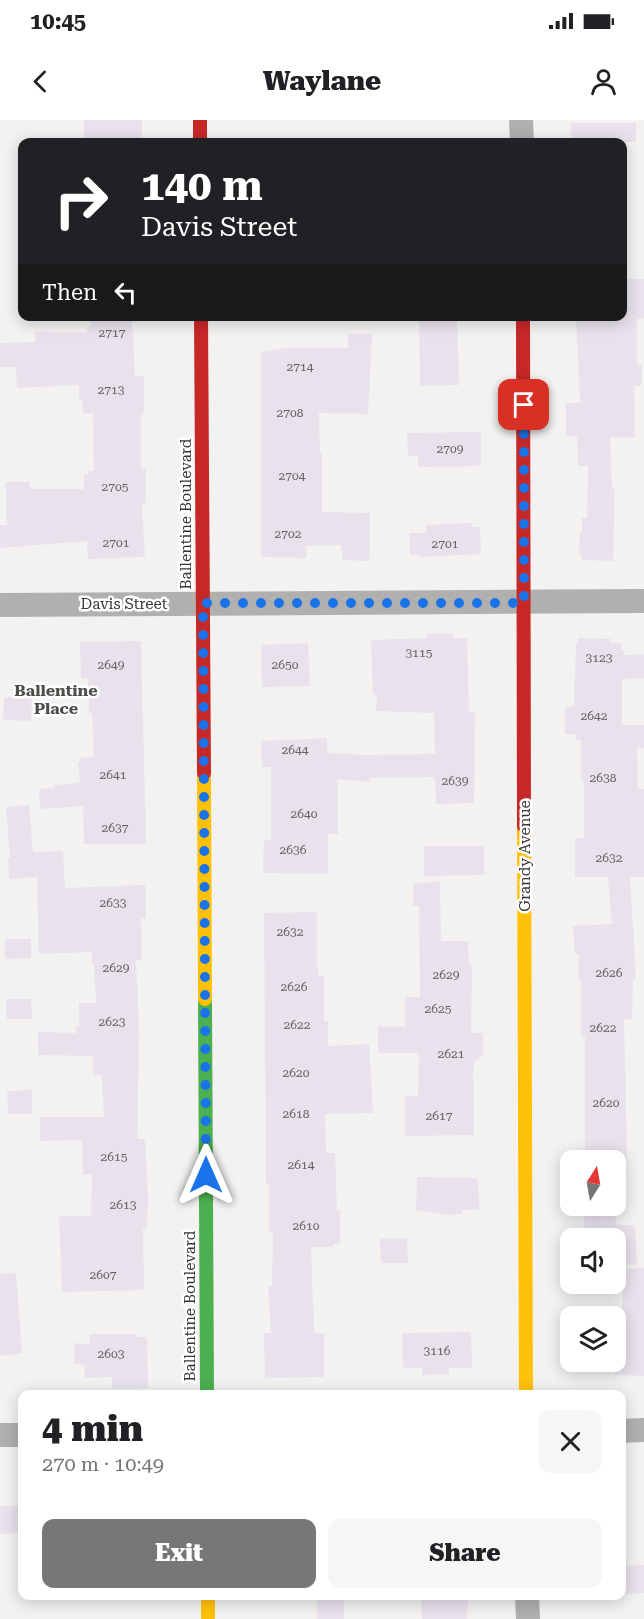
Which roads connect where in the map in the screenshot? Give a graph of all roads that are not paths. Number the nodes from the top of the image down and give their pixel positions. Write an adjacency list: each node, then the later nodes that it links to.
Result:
1 (200, 120): 3 (main road)
2 (521, 120): 4 (street)
3 (200, 138)
4 (522, 138)
5 (201, 321): 8 (main road, Ballentine Boulevard)
6 (523, 321): 9 (main road, Grandy Avenue)
7 (644, 601): 9 (street, Davis Street)
8 (203, 603): 9 (street, Davis Street); 10 (street, Davis Street); 11 (main road, Ballentine Boulevard)
9 (524, 603): 12 (main road, Grandy Avenue)
10 (0, 605)
11 (207, 1390)
12 (526, 1390)
13 (644, 1430): 14 (street)
14 (626, 1431)
15 (18, 1435): 16 (street)
16 (0, 1436)
17 (208, 1600): 19 (main road)
18 (527, 1600): 20 (street)
19 (208, 1619)
20 (528, 1619)

